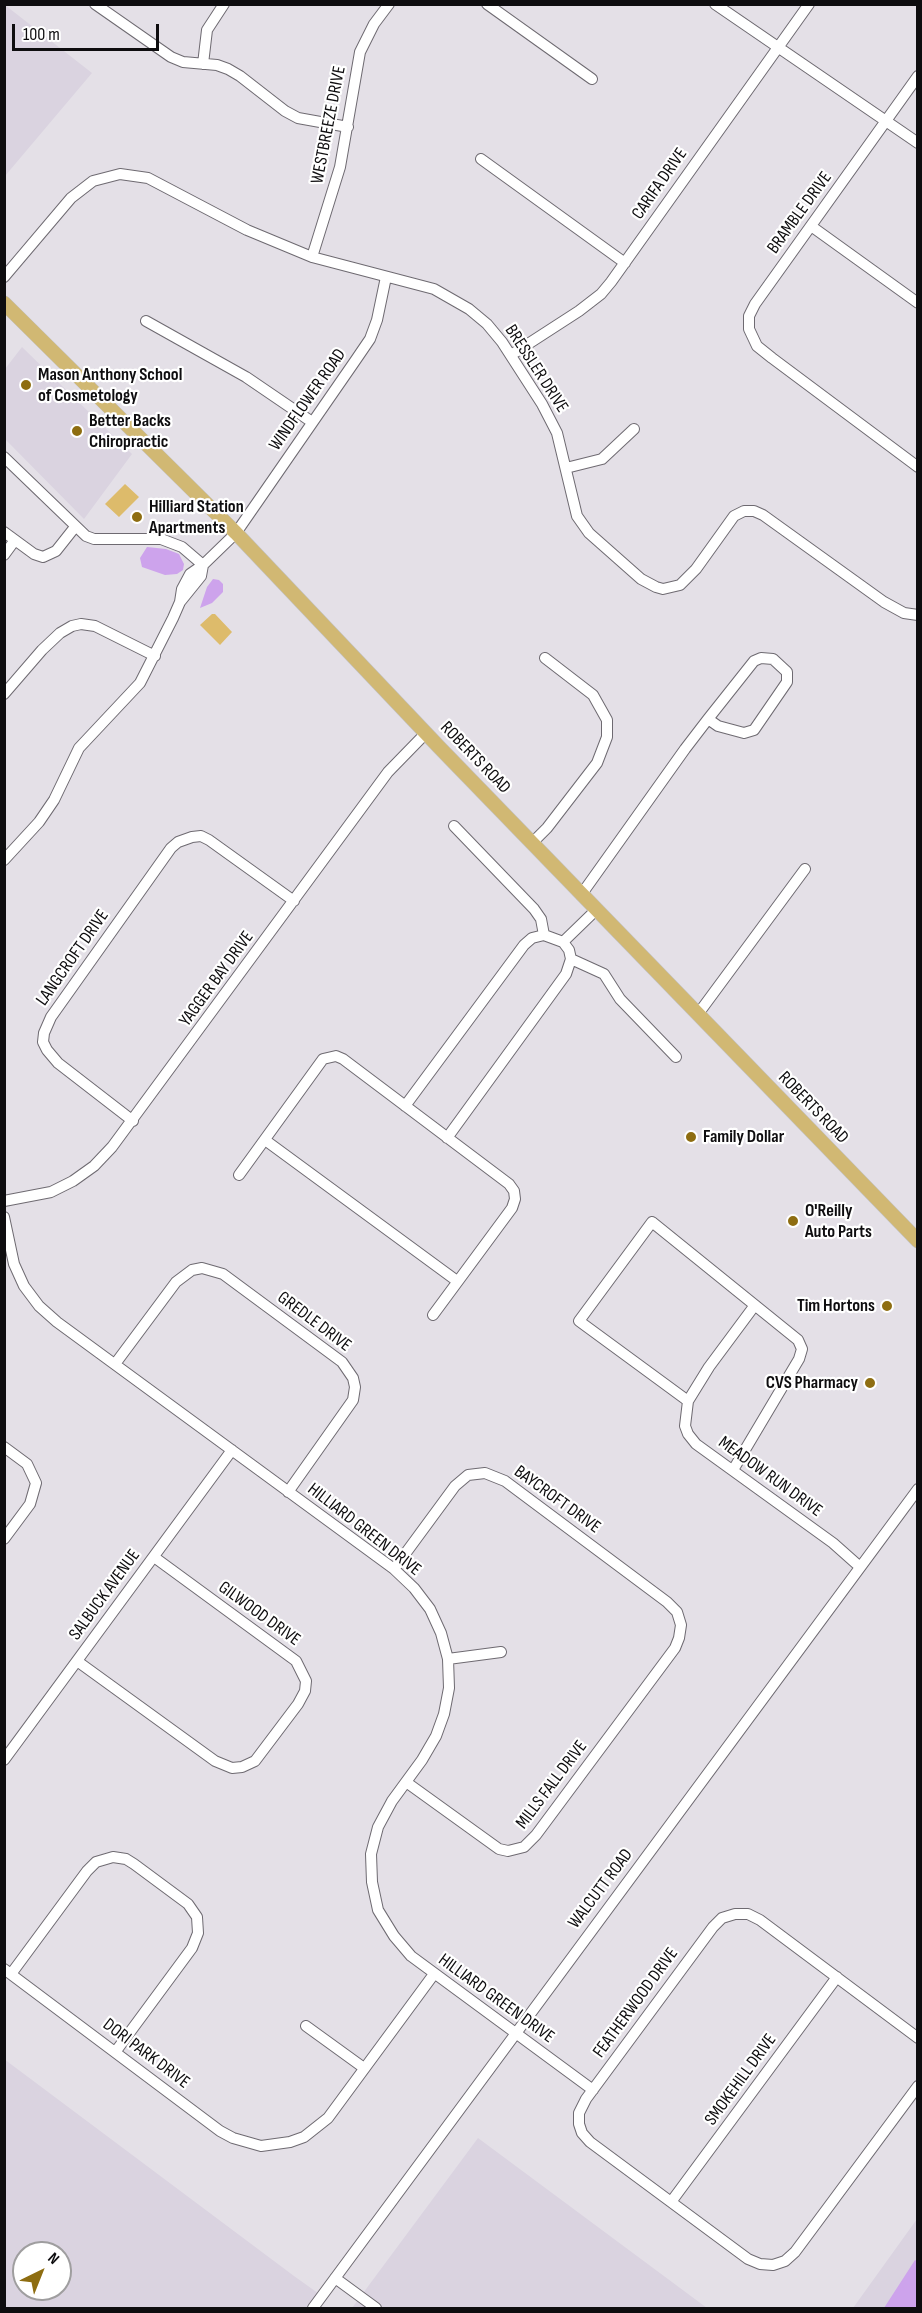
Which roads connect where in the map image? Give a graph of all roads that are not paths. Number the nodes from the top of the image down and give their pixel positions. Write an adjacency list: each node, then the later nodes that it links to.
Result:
1 (95, 4): 8 (street)
2 (224, 4): 8 (street)
3 (388, 4): 12 (street, WESTBREEZE DRIVE)
4 (487, 4): 10 (street)
5 (715, 4): 7 (street)
6 (809, 4): 7 (street, CARIFA DRIVE)
7 (778, 48): 11 (street); 17 (street, CARIFA DRIVE)
8 (203, 64): 12 (street)
9 (918, 76): 11 (street, BRAMBLE DRIVE)
10 (592, 79)
11 (886, 120): 13 (street); 15 (street, BRAMBLE DRIVE)
12 (348, 127): 16 (street, WESTBREEZE DRIVE)
13 (918, 143)
14 (481, 159): 17 (street)
15 (811, 226): 21 (street); 27 (street, BRAMBLE DRIVE)
16 (312, 257): 18 (street, BRESSLER DRIVE); 19 (street, BRESSLER DRIVE)
17 (625, 263): 23 (street, CARIFA DRIVE)
18 (386, 276): 23 (street, BRESSLER DRIVE); 24 (street, WINDFLOWER ROAD)
19 (4, 277)
20 (4, 303): 31 (main road, ROBERTS ROAD)
21 (918, 303)
22 (146, 321): 24 (street)
23 (511, 355): 28 (street, BRESSLER DRIVE)
24 (312, 422): 31 (street, WINDFLOWER ROAD)
25 (634, 429): 28 (street)
26 (5, 459): 29 (street)
27 (918, 467)
28 (566, 468): 35 (street, BRESSLER DRIVE)
29 (75, 527): 32 (street); 34 (street)
30 (4, 532): 32 (street)
31 (236, 533): 34 (street, WINDFLOWER ROAD); 40 (main road, ROBERTS ROAD)
32 (15, 540): 33 (street)
33 (4, 555)
34 (203, 565): 36 (street, WINDFLOWER ROAD)
35 (918, 615)
36 (155, 656): 38 (street); 43 (street, WINDFLOWER ROAD)
37 (545, 658): 42 (street)
38 (4, 694)
39 (708, 719): 39 (street); 45 (street)
40 (426, 733): 42 (main road, ROBERTS ROAD); 46 (street, YAGGER BAY DRIVE)
41 (454, 826): 48 (street)
42 (532, 843): 45 (main road, ROBERTS ROAD)
43 (4, 860)
44 (805, 869): 51 (street)
45 (581, 895): 47 (main road, ROBERTS ROAD)
46 (294, 901): 54 (street, YAGGER BAY DRIVE); 54 (street, LANGCROFT DRIVE)
47 (596, 910): 49 (street); 51 (main road, ROBERTS ROAD)
48 (544, 935): 49 (street); 53 (street)
49 (563, 942): 50 (street)
50 (571, 959): 52 (street); 55 (street)
51 (698, 1014): 60 (main road, ROBERTS ROAD)
52 (676, 1058)
53 (405, 1106): 55 (street); 56 (street)
54 (133, 1121): 58 (street, YAGGER BAY DRIVE)
55 (447, 1138): 61 (street)
56 (265, 1140): 57 (street); 61 (street)
57 (239, 1175)
58 (4, 1201)
59 (4, 1217): 64 (street, HILLIARD GREEN DRIVE)
60 (918, 1241)
61 (458, 1281): 63 (street)
62 (755, 1305): 65 (street, MEADOW RUN DRIVE); 65 (street); 68 (street)
63 (433, 1315)
64 (115, 1364): 67 (street, HILLIARD GREEN DRIVE); 70 (street, GREDLE DRIVE)
65 (688, 1401): 68 (street, MEADOW RUN DRIVE)
66 (4, 1447): 71 (street)
67 (232, 1450): 70 (street, HILLIARD GREEN DRIVE); 72 (street, SALBUCK AVENUE)
68 (733, 1470): 73 (street, MEADOW RUN DRIVE)
69 (918, 1489): 73 (street, WALCUTT ROAD)
70 (288, 1492): 74 (street, HILLIARD GREEN DRIVE)
71 (4, 1539)
72 (154, 1557): 78 (street, SALBUCK AVENUE); 78 (street, GILWOOD DRIVE)
73 (860, 1567): 85 (street, WALCUTT ROAD)
74 (394, 1569): 75 (street, BAYCROFT DRIVE); 77 (street, HILLIARD GREEN DRIVE)
75 (681, 1625): 80 (street, MILLS FALL DRIVE)
76 (501, 1652): 77 (street)
77 (448, 1659): 80 (street, HILLIARD GREEN DRIVE)
78 (77, 1661): 79 (street, SALBUCK AVENUE)
79 (4, 1760)
80 (406, 1782): 82 (street, HILLIARD GREEN DRIVE)
81 (8, 1972): 87 (street, DORI PARK DRIVE); 87 (street)
82 (434, 1974): 85 (street, HILLIARD GREEN DRIVE); 88 (street)
83 (837, 1977): 86 (street); 90 (street, FEATHERWOOD DRIVE); 91 (street, SMOKEHILL DRIVE)
84 (306, 2026): 88 (street)
85 (515, 2034): 90 (street, HILLIARD GREEN DRIVE); 92 (street, WALCUTT ROAD)
86 (918, 2038)
87 (116, 2051): 88 (street, DORI PARK DRIVE)
88 (364, 2068)
89 (918, 2086): 91 (street)
90 (593, 2090): 91 (street, FEATHERWOOD DRIVE)
91 (671, 2202)
92 (335, 2278): 93 (street, WALCUTT ROAD); 94 (street)
93 (312, 2308)
94 (376, 2308)

